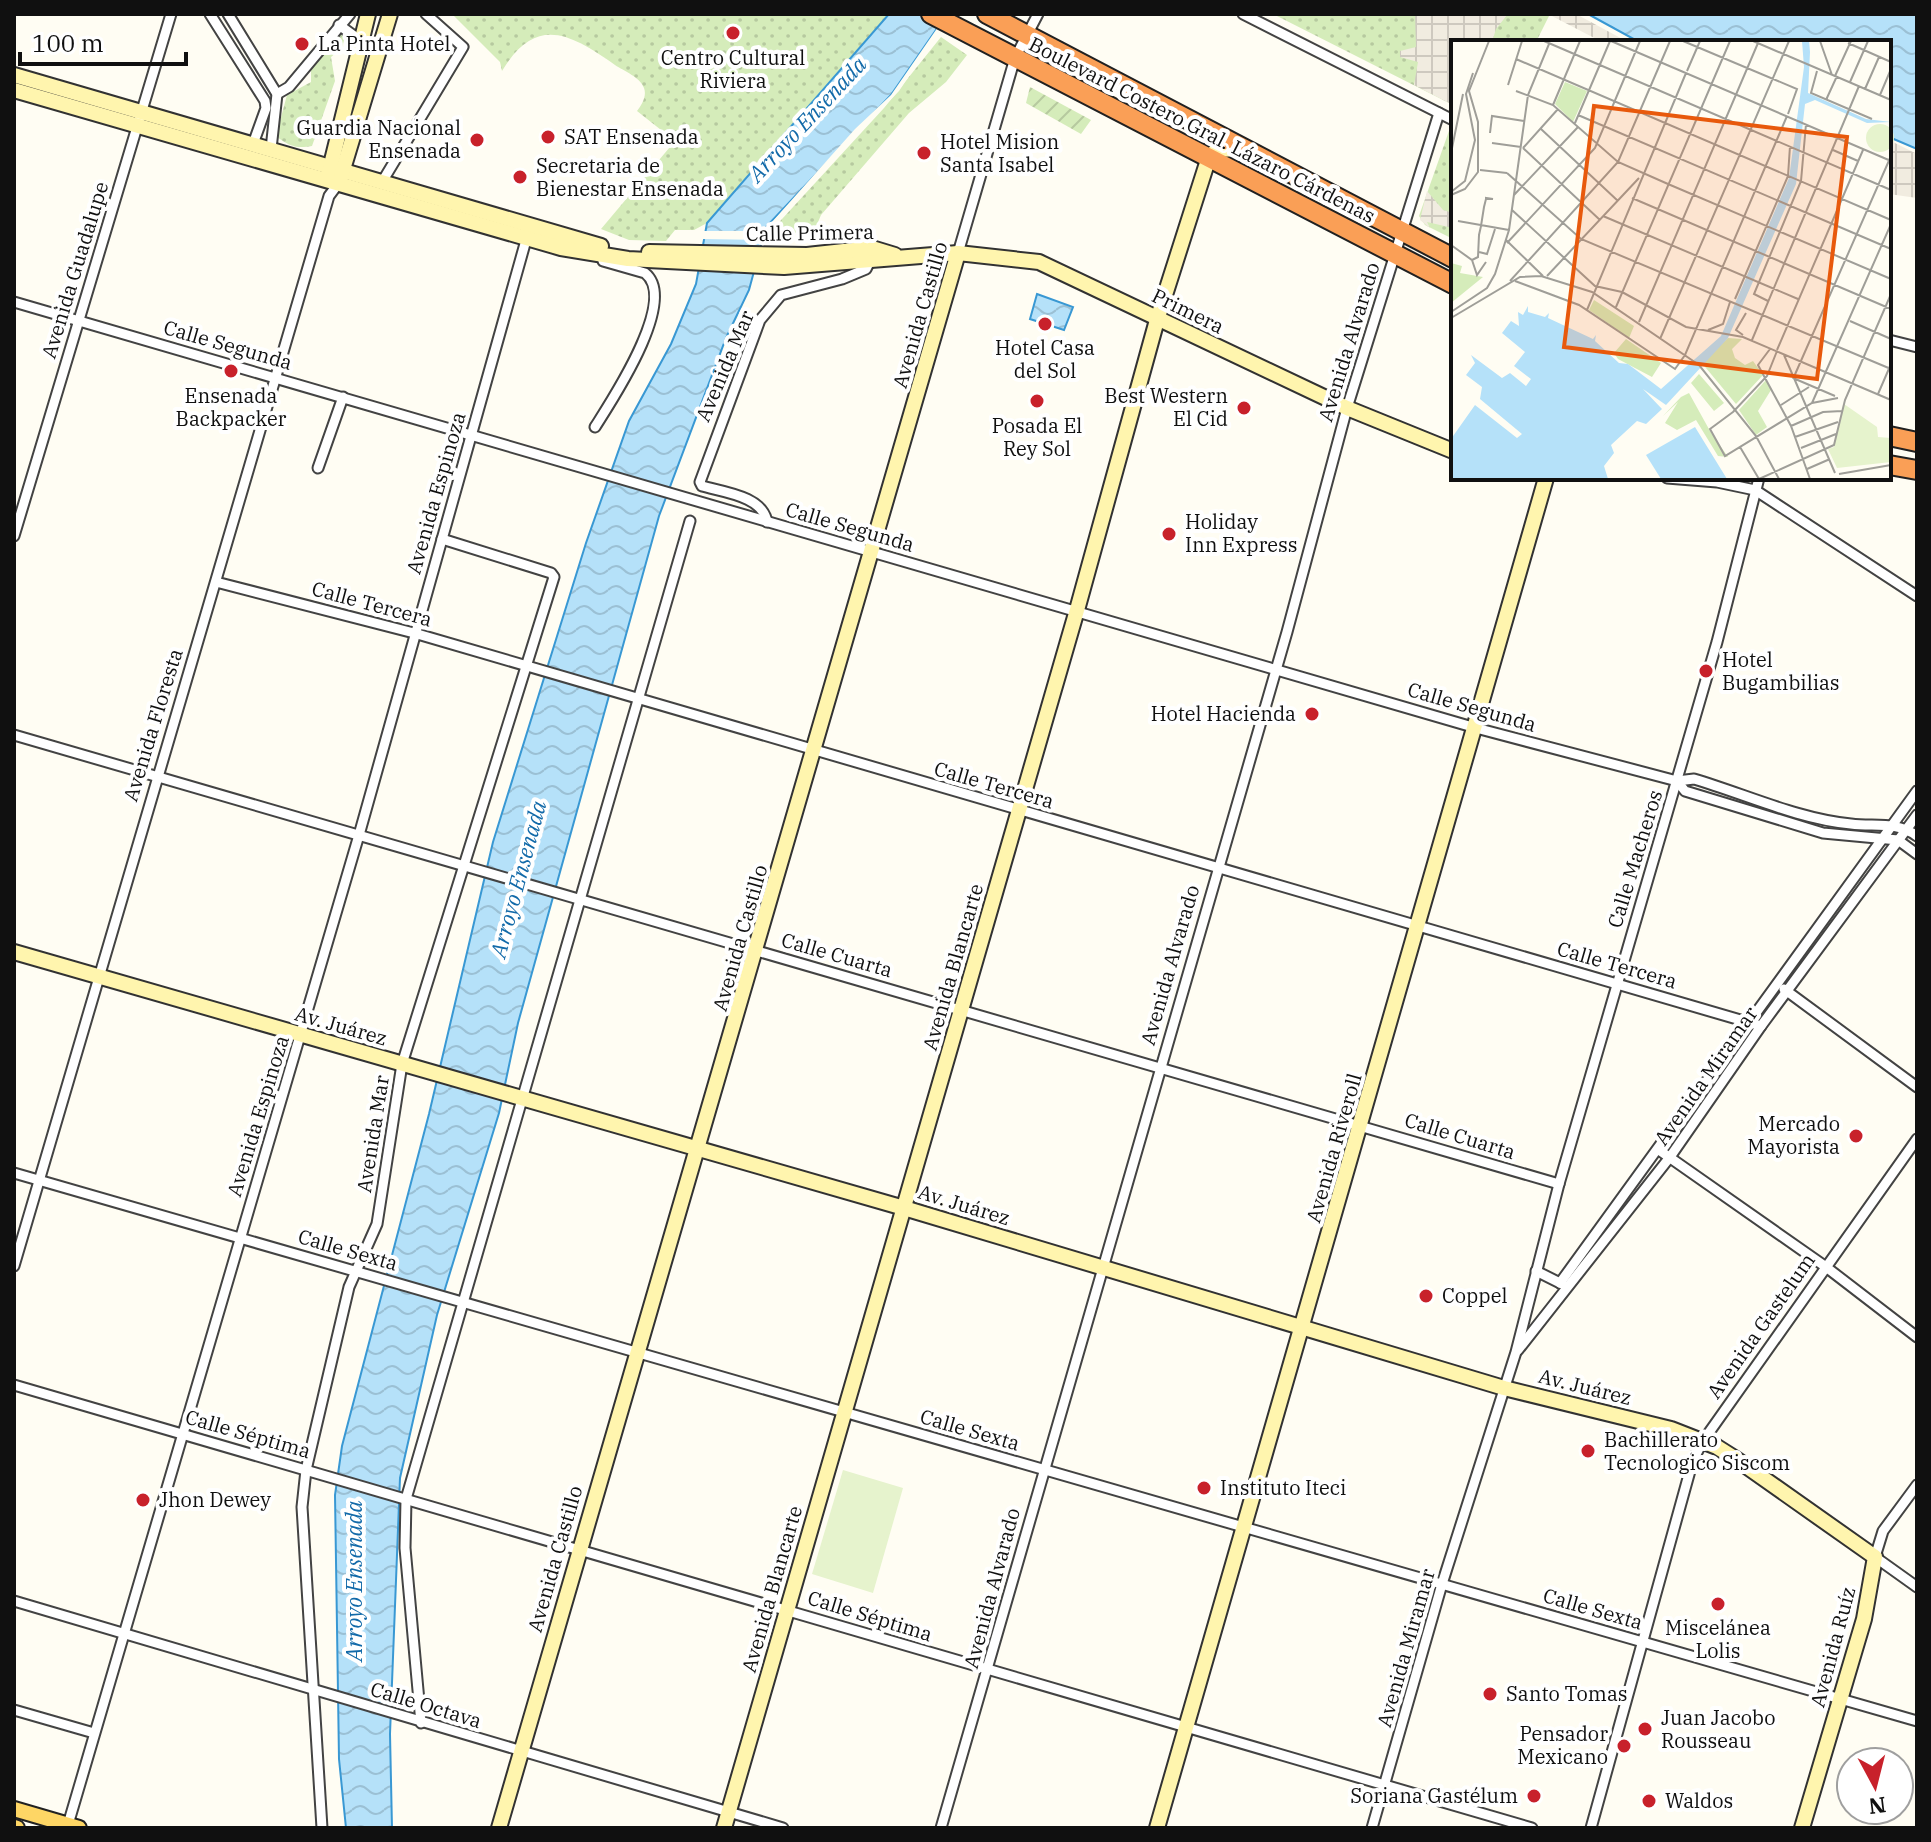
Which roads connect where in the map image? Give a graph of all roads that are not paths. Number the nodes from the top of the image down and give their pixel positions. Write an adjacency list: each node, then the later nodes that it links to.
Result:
1 (171, 14): 20 (street, Avenida Guadalupe)
2 (210, 14): 22 (street)
3 (228, 14): 18 (street)
4 (350, 14): 12 (street)
5 (368, 14): 14 (main road, Avenida Floresta)
6 (390, 14): 26 (main road, Avenida Floresta)
7 (426, 14): 27 (street)
8 (931, 14): 15 (highway, Boulevard Costero Gral. Lázaro Cárdenas)
9 (987, 14): 13 (highway, Boulevard Costero Gral. Lázaro Cárdenas)
10 (1038, 14): 13 (street, Avenida Castillo)
11 (1243, 14): 19 (street)
12 (339, 25): 14 (street); 18 (street)
13 (1026, 34): 15 (street, Avenida Castillo); 24 (highway, Boulevard Costero Gral. Lázaro Cárdenas)
14 (361, 41): 26 (main road, Avenida Floresta)
15 (1015, 58): 25 (highway, Boulevard Costero Gral. Lázaro Cárdenas); 31 (street, Avenida Castillo)
16 (14, 75): 20 (main road)
17 (14, 90): 20 (main road)
18 (277, 94): 23 (street)
19 (1439, 113): 21 (street); 28 (street, Avenida Alvarado)
20 (139, 119): 22 (main road); 26 (main road); 38 (street, Avenida Guadalupe)
21 (1451, 119)
22 (253, 144): 23 (main road)
23 (271, 149): 26 (main road)
24 (1247, 149): 25 (main road); 28 (highway, Boulevard Costero Gral. Lázaro Cárdenas)
25 (1208, 160): 33 (highway, Boulevard Costero Gral. Lázaro Cárdenas); 39 (main road, Avenida Blancarte)
26 (334, 179): 27 (main road); 29 (main road); 42 (street, Avenida Floresta)
27 (382, 182): 29 (main road)
28 (1401, 231): 33 (street, Avenida Alvarado); 35 (highway, Boulevard Costero Gral. Lázaro Cárdenas)
29 (527, 233): 30 (main road, Calle Primera); 46 (street, Avenida Espinoza)
30 (596, 250): 32 (main road, Calle Primera); 45 (street)
31 (958, 253): 34 (main road, Primera); 39 (main road, Primera); 61 (main road, Avenida Castillo)
32 (872, 254): 34 (main road, Calle Primera); 58 (street, Avenida Mar)
33 (1395, 254): 36 (highway, Boulevard Costero Gral. Lázaro Cárdenas); 44 (street, Avenida Alvarado)
34 (895, 255)
35 (1451, 257)
36 (1451, 283)
37 (14, 302): 38 (street, Calle Segunda)
38 (79, 320): 42 (street, Calle Segunda); 59 (street, Avenida Guadalupe)
39 (1157, 320): 44 (main road, Primera); 64 (main road, Avenida Blancarte)
40 (1891, 340): 41 (street)
41 (1917, 347)
42 (276, 378): 43 (street, Calle Segunda); 62 (street, Avenida Floresta)
43 (343, 397): 46 (street, Calle Segunda); 51 (street)
44 (1347, 408): 49 (main road, Primera); 66 (street, Avenida Alvarado)
45 (595, 427)
46 (472, 435): 58 (street, Calle Segunda); 60 (street, Avenida Espinoza)
47 (1891, 436): 48 (highway)
48 (1917, 442)
49 (1451, 450)
50 (1891, 465): 52 (highway)
51 (318, 468)
52 (1917, 470)
53 (1545, 480): 69 (main road, Avenida Riveroll)
54 (1692, 480): 56 (street)
55 (1758, 480): 56 (street, Calle Macheros)
56 (1755, 490): 63 (street); 73 (street, Calle Macheros)
57 (690, 521): 68 (street)
58 (767, 522): 61 (street, Calle Segunda)
59 (14, 536)
60 (442, 539): 65 (street, Avenida Espinoza); 67 (street, Avenida Mar)
61 (873, 552): 64 (street, Calle Segunda); 71 (main road, Avenida Castillo)
62 (216, 582): 65 (street, Calle Tercera); 72 (street, Avenida Floresta)
63 (1917, 596)
64 (1077, 610): 66 (street, Calle Segunda); 75 (main road, Avenida Blancarte)
65 (414, 633): 67 (street, Calle Tercera); 79 (street, Avenida Espinoza)
66 (1275, 667): 69 (street, Calle Segunda); 85 (street, Avenida Alvarado)
67 (528, 668): 68 (street, Calle Tercera); 84 (street, Avenida Mar)
68 (630, 698): 71 (street, Calle Tercera); 86 (street)
69 (1476, 728): 73 (street, Calle Segunda); 87 (main road, Avenida Riveroll)
70 (14, 735): 72 (street, Calle Cuarta)
71 (815, 752): 75 (street, Calle Tercera); 88 (main road, Avenida Castillo)
72 (158, 777): 79 (street, Calle Cuarta); 90 (street, Avenida Floresta)
73 (1677, 781): 77 (street); 81 (street); 91 (street, Calle Macheros)
74 (1917, 791): 77 (street, Avenida Miramar)
75 (1019, 811): 85 (street, Calle Tercera); 94 (main road, Avenida Blancarte)
76 (1917, 815): 78 (street, Avenida Miramar)
77 (1892, 825): 78 (street); 81 (street, Avenida Miramar)
78 (1907, 829): 80 (street); 82 (street, Avenida Miramar)
79 (359, 835): 84 (street, Calle Cuarta); 97 (street, Avenida Espinoza)
80 (1917, 836)
81 (1882, 838): 82 (street); 92 (street, Avenida Miramar)
82 (1898, 840): 83 (street); 93 (street, Avenida Miramar)
83 (1917, 854)
84 (465, 866): 86 (street, Calle Cuarta); 98 (street, Avenida Mar)
85 (1217, 868): 87 (street, Calle Tercera); 99 (street, Avenida Alvarado)
86 (579, 901): 88 (street, Calle Cuarta); 101 (street)
87 (1418, 925): 91 (street, Calle Tercera); 102 (main road, Avenida Riveroll)
88 (757, 951): 94 (street, Calle Cuarta); 104 (main road, Avenida Castillo)
89 (14, 952): 90 (main road, Av. Juárez)
90 (99, 977): 97 (main road, Av. Juárez); 108 (street, Avenida Floresta)
91 (1617, 983): 95 (street, Calle Tercera); 109 (street, Calle Macheros)
92 (1777, 984): 93 (street); 95 (street, Avenida Miramar)
93 (1789, 993): 96 (street, Avenida Miramar); 100 (street)
94 (962, 1008): 99 (street, Calle Cuarta); 110 (main road, Avenida Blancarte)
95 (1750, 1023): 96 (street, Calle Tercera); 105 (street, Avenida Miramar)
96 (1761, 1026): 106 (street, Avenida Miramar)
97 (301, 1035): 98 (main road, Av. Juárez); 111 (street, Avenida Espinoza)
98 (402, 1064): 101 (main road, Av. Juárez); 116 (street, Avenida Mar)
99 (1159, 1067): 102 (street, Calle Cuarta); 113 (street, Avenida Alvarado)
100 (1917, 1087)
101 (522, 1099): 104 (main road, Av. Juárez); 118 (street)
102 (1363, 1125): 109 (street, Calle Cuarta); 119 (main road, Avenida Riveroll)
103 (1917, 1139): 114 (street, Avenida Gastelum)
104 (698, 1150): 110 (main road, Av. Juárez); 121 (main road, Avenida Castillo)
105 (1659, 1150): 106 (street); 117 (street, Avenida Miramar)
106 (1670, 1157): 114 (street); 117 (street, Avenida Miramar)
107 (14, 1173): 108 (street, Calle Sexta)
108 (39, 1180): 111 (street, Calle Sexta); 112 (street, Avenida Floresta)
109 (1559, 1184): 115 (street, Calle Macheros)
110 (904, 1208): 113 (main road, Av. Juárez); 125 (main road, Avenida Blancarte)
111 (241, 1238): 116 (street, Calle Sexta); 126 (street, Avenida Espinoza)
112 (14, 1266)
113 (1102, 1267): 119 (main road, Av. Juárez); 128 (street, Avenida Alvarado)
114 (1826, 1267): 120 (street); 127 (street, Avenida Gastelum)
115 (1536, 1271): 117 (street); 122 (street, Calle Macheros)
116 (359, 1272): 118 (street, Calle Sexta); 129 (street, Avenida Mar)
117 (1564, 1285): 122 (street, Avenida Miramar)
118 (460, 1302): 121 (street, Calle Sexta); 131 (street)
119 (1301, 1326): 124 (main road, Av. Juárez); 132 (main road, Avenida Riveroll)
120 (1917, 1337)
121 (638, 1352): 125 (street, Calle Sexta); 133 (main road, Avenida Castillo)
122 (1516, 1352): 124 (street, Calle Macheros)
123 (14, 1385): 126 (street, Calle Séptima)
124 (1504, 1388): 127 (main road, Av. Juárez); 135 (street, Avenida Miramar)
125 (844, 1412): 128 (street, Calle Sexta); 138 (main road, Avenida Blancarte)
126 (183, 1434): 129 (street, Calle Séptima); 139 (street, Avenida Espinoza)
127 (1703, 1441): 134 (main road, Av. Juárez); 140 (street, Avenida Gastelum)
128 (1043, 1469): 132 (street, Calle Sexta); 141 (street, Avenida Alvarado)
129 (306, 1470): 131 (street, Calle Séptima); 142 (street, Avenida Mar)
130 (1917, 1485): 134 (street, Avenida Ruíz)
131 (406, 1499): 133 (street, Calle Séptima); 146 (street)
132 (1243, 1527): 135 (street, Calle Sexta); 147 (main road, Avenida Riveroll)
133 (579, 1549): 138 (street, Calle Séptima); 149 (main road, Avenida Castillo)
134 (1875, 1557): 136 (street); 143 (main road, Avenida Ruíz)
135 (1442, 1584): 140 (street, Calle Sexta); 150 (street, Avenida Miramar)
136 (1917, 1587)
137 (14, 1601): 139 (street, Calle Octava)
138 (787, 1609): 141 (street, Calle Séptima); 152 (main road, Avenida Blancarte)
139 (123, 1634): 142 (street, Calle Octava); 148 (street, Avenida Espinoza)
140 (1643, 1643): 143 (street, Calle Sexta); 162 (street, Avenida Gastelum)
141 (988, 1672): 147 (street, Calle Séptima); 158 (street, Avenida Alvarado)
142 (311, 1691): 146 (street, Calle Octava); 154 (street, Avenida Mar)
143 (1840, 1699): 145 (street, Calle Sexta); 163 (main road, Avenida Ruíz)
144 (14, 1710): 148 (street)
145 (1917, 1721)
146 (421, 1723): 149 (street, Calle Octava)
147 (1187, 1725): 150 (street, Calle Séptima); 159 (main road, Avenida Riveroll)
148 (94, 1733): 153 (street, Avenida Espinoza)
149 (520, 1752): 152 (street, Calle Octava); 155 (main road, Avenida Castillo)
150 (1385, 1784): 160 (street, Avenida Miramar); 161 (street, Calle Séptima)
151 (14, 1809): 153 (main road)
152 (729, 1812): 156 (main road, Avenida Blancarte); 157 (street, Calle Octava)
153 (71, 1827)
154 (322, 1828)
155 (499, 1828)
156 (724, 1828)
157 (783, 1828)
158 (941, 1828)
159 (1157, 1828)
160 (1372, 1828)
161 (1532, 1828)
162 (1591, 1828)
163 (1802, 1828)

